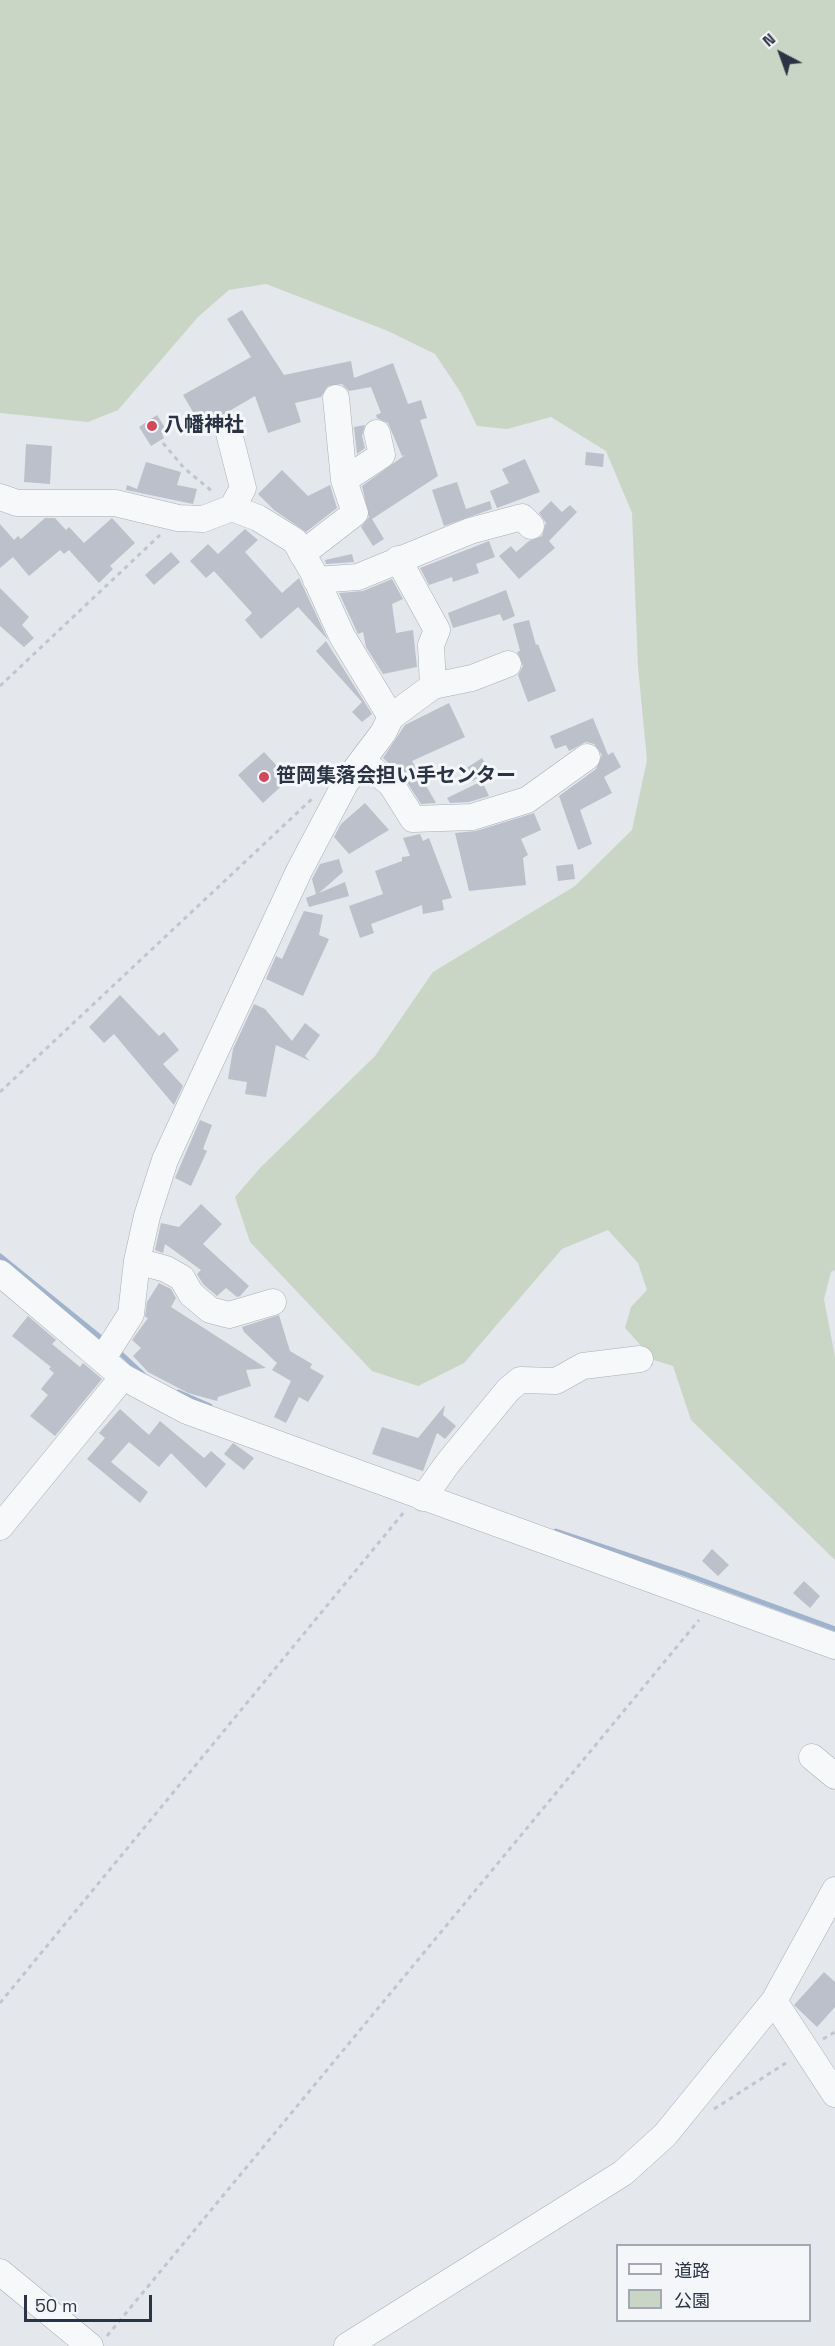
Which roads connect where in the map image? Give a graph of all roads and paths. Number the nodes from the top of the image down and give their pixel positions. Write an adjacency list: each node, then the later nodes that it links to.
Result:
1 (336, 398): 5 (street)
2 (229, 433): 7 (street)
3 (377, 433): 5 (street)
4 (163, 443): 7 (path)
5 (344, 480): 10 (street)
6 (0, 497): 8 (street)
7 (232, 508): 8 (street); 10 (street)
8 (178, 518): 14 (path)
9 (531, 526): 11 (street)
10 (302, 554): 12 (street)
11 (398, 559): 12 (street); 15 (street)
12 (316, 580): 16 (street)
13 (508, 664): 15 (street)
14 (0, 686)
15 (433, 686): 16 (street)
16 (391, 717): 18 (street)
17 (587, 757): 18 (street)
18 (362, 761): 21 (street)
19 (319, 792): 20 (path)
20 (0, 1092)
21 (137, 1260): 23 (street); 24 (street)
22 (0, 1273): 24 (street)
23 (273, 1302)
24 (103, 1358): 26 (street)
25 (640, 1359): 27 (street)
26 (123, 1377): 27 (street); 28 (street)
27 (418, 1496): 29 (street); 35 (path)
28 (0, 1527)
29 (713, 1602): 30 (street); 40 (path)
30 (835, 1646)
31 (812, 1757): 32 (street)
32 (835, 1776)
33 (835, 1890): 34 (street)
34 (774, 2001): 36 (street); 41 (street)
35 (0, 2003)
36 (807, 2049): 37 (street); 38 (path)
37 (835, 2094)
38 (710, 2112)
39 (0, 2272): 40 (street)
40 (98, 2342)
41 (347, 2346)

